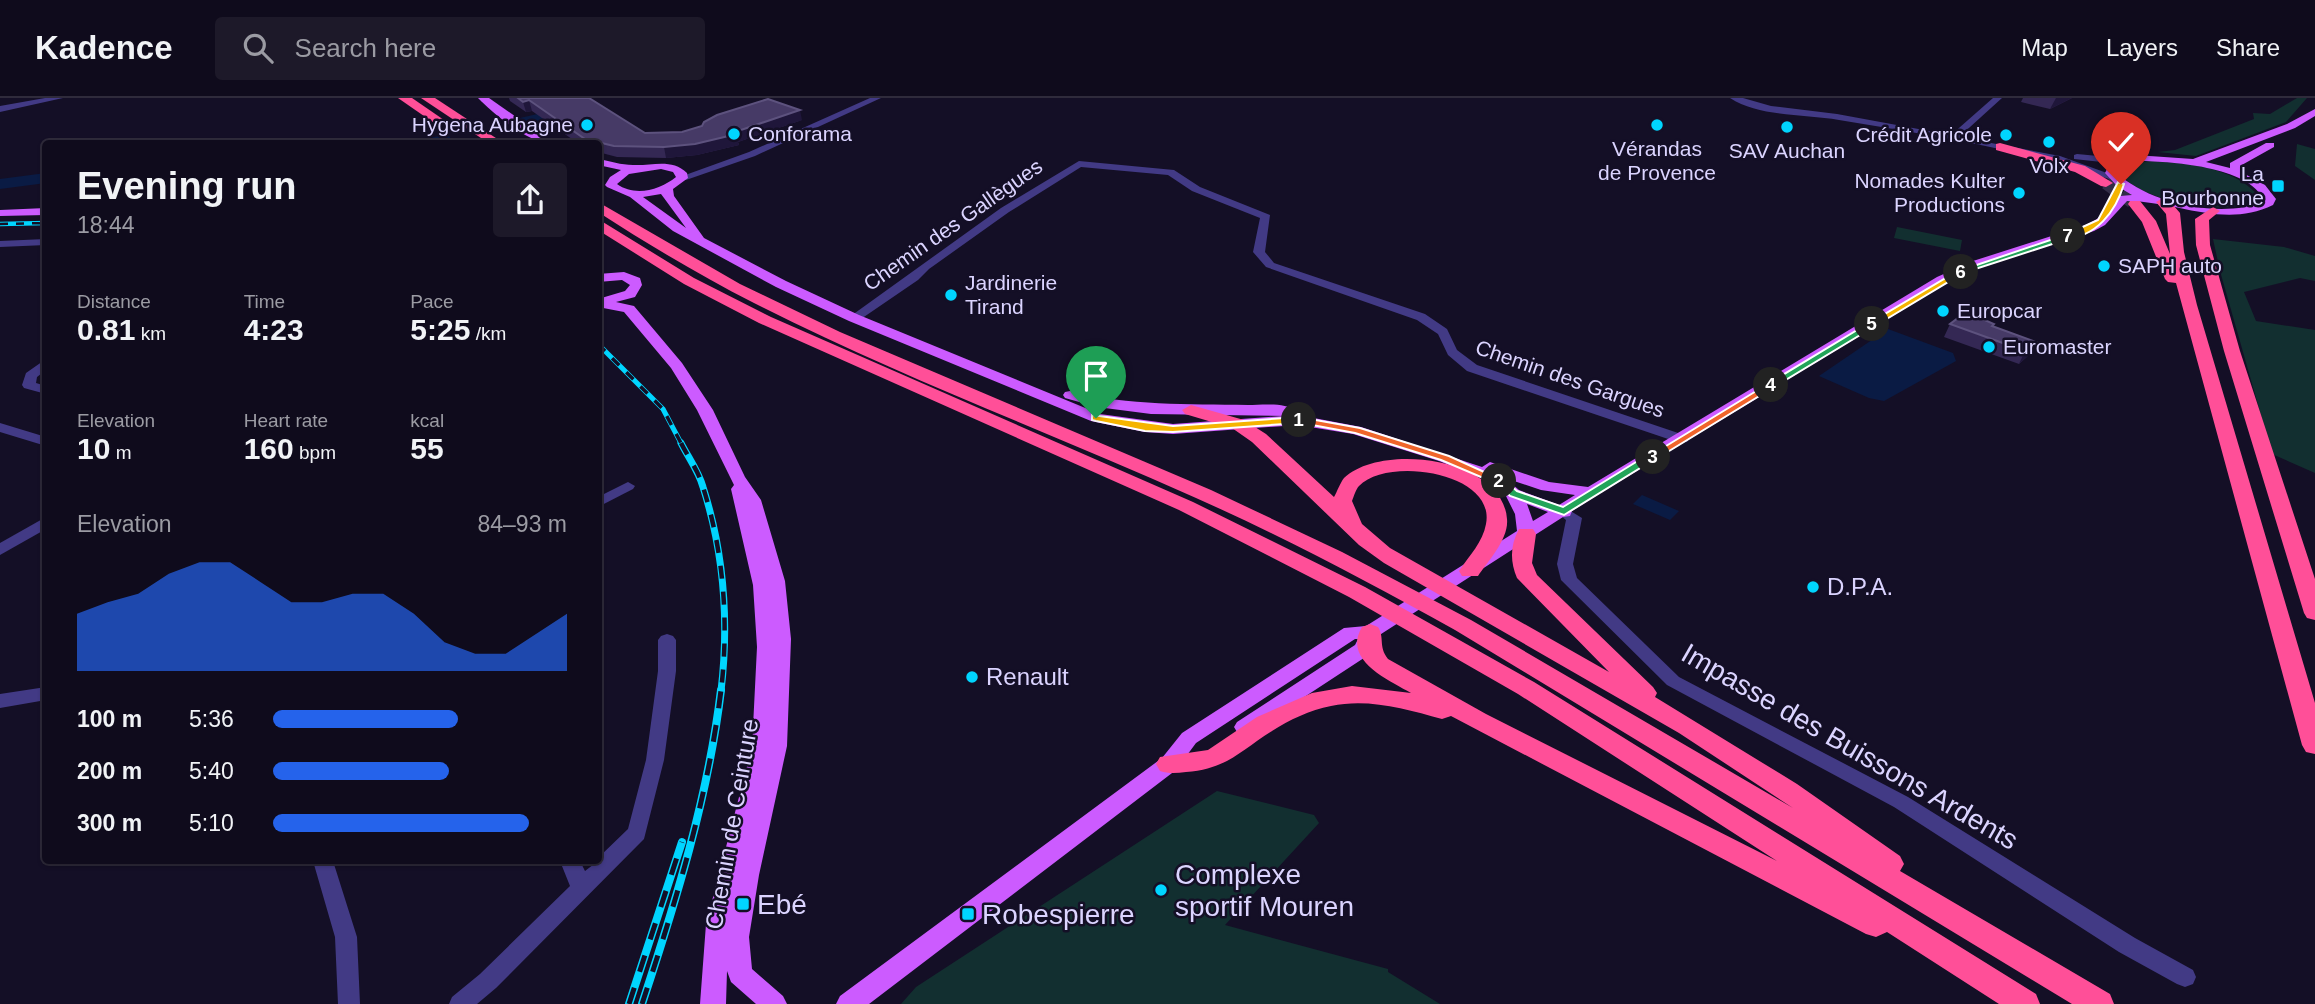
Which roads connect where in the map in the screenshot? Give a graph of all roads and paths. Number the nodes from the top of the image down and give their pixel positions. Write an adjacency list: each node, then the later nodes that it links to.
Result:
1 (59, 98): 13 (street)
2 (403, 98): 11 (highway)
3 (472, 98): 19 (main road)
4 (483, 98): 20 (main road)
5 (865, 98): 26 (street)
6 (877, 98): 31 (street)
7 (1734, 98): 9 (street)
8 (1978, 98): 10 (street)
9 (1760, 100): 12 (street)
10 (1996, 100): 16 (street)
11 (423, 103): 17 (highway); 18 (highway)
12 (1792, 105): 16 (street); 21 (street)
13 (0, 109)
14 (2315, 112): 23 (main road)
15 (2315, 124): 29 (main road)
16 (1955, 136): 22 (street)
17 (470, 140)
18 (492, 140)
19 (528, 140)
20 (544, 140)
21 (2000, 147): 32 (highway)
22 (2120, 161): 23 (main road); 32 (main road)
23 (2192, 162): 29 (main road)
24 (602, 163): 27 (main road)
25 (1075, 165): 50 (street, Chemin des Gallègues); 57 (street, Chemin des Gargues)
26 (669, 167): 27 (main road); 31 (main road)
27 (635, 169): 30 (main road)
28 (602, 173): 30 (main road)
29 (2239, 176): 39 (main road)
30 (616, 177): 34 (main road)
31 (682, 178): 33 (main road)
32 (2113, 181): 35 (main road); 41 (main road)
33 (667, 188): 34 (main road); 43 (main road)
34 (632, 193): 43 (main road)
35 (2157, 200): 39 (main road); 41 (main road); 49 (highway)
36 (2135, 204): 49 (highway)
37 (602, 208): 83 (highway)
38 (42, 211): 40 (main road)
39 (2213, 211): 71 (highway)
40 (0, 213)
41 (2101, 222): 57 (main road)
42 (602, 226): 85 (highway)
43 (701, 240): 50 (main road)
44 (42, 242): 45 (street)
45 (0, 244)
46 (602, 277): 47 (main road, Chemin de Ceinture)
47 (629, 302): 48 (main road); 59 (main road, Chemin de Ceinture)
48 (602, 303)
49 (2189, 305): 78 (highway)
50 (854, 318): 51 (main road)
51 (923, 345): 54 (main road); 55 (main road)
52 (42, 366): 53 (street)
53 (42, 389)
54 (1191, 410): 55 (highway); 61 (main road)
55 (1238, 424): 63 (main road); 67 (highway)
56 (0, 427): 58 (street)
57 (1682, 439): 62 (main road)
58 (42, 441)
59 (737, 478): 88 (main road, Chemin de Ceinture); 89 (main road, Chemin de Ceinture)
60 (628, 486): 64 (street)
61 (1547, 488): 62 (main road); 65 (main road)
62 (1591, 492): 65 (main road)
63 (1513, 494): 65 (main road); 68 (main road)
64 (602, 501)
65 (1564, 512): 68 (main road); 84 (street, Impasse des Buissons Ardents)
66 (42, 524): 69 (street)
67 (1353, 526): 70 (highway); 76 (highway)
68 (1526, 534): 70 (main road); 76 (highway)
69 (0, 550)
70 (1470, 571): 72 (main road)
71 (2315, 613)
72 (1370, 632): 77 (highway); 79 (main road)
73 (667, 640): 82 (street)
74 (42, 693): 75 (street)
75 (0, 701)
76 (1664, 712): 83 (highway)
77 (1478, 720): 79 (highway); 85 (highway)
78 (2315, 745)
79 (1169, 764): 90 (main road)
80 (324, 864): 86 (street)
81 (570, 864): 82 (street)
82 (582, 889): 87 (street)
83 (2011, 951): 92 (highway)
84 (2185, 977)
85 (1998, 987): 91 (highway)
86 (349, 1004)
87 (460, 1004)
88 (713, 1004)
89 (774, 1004)
90 (849, 1004)
91 (2025, 1004)
92 (2099, 1004)

